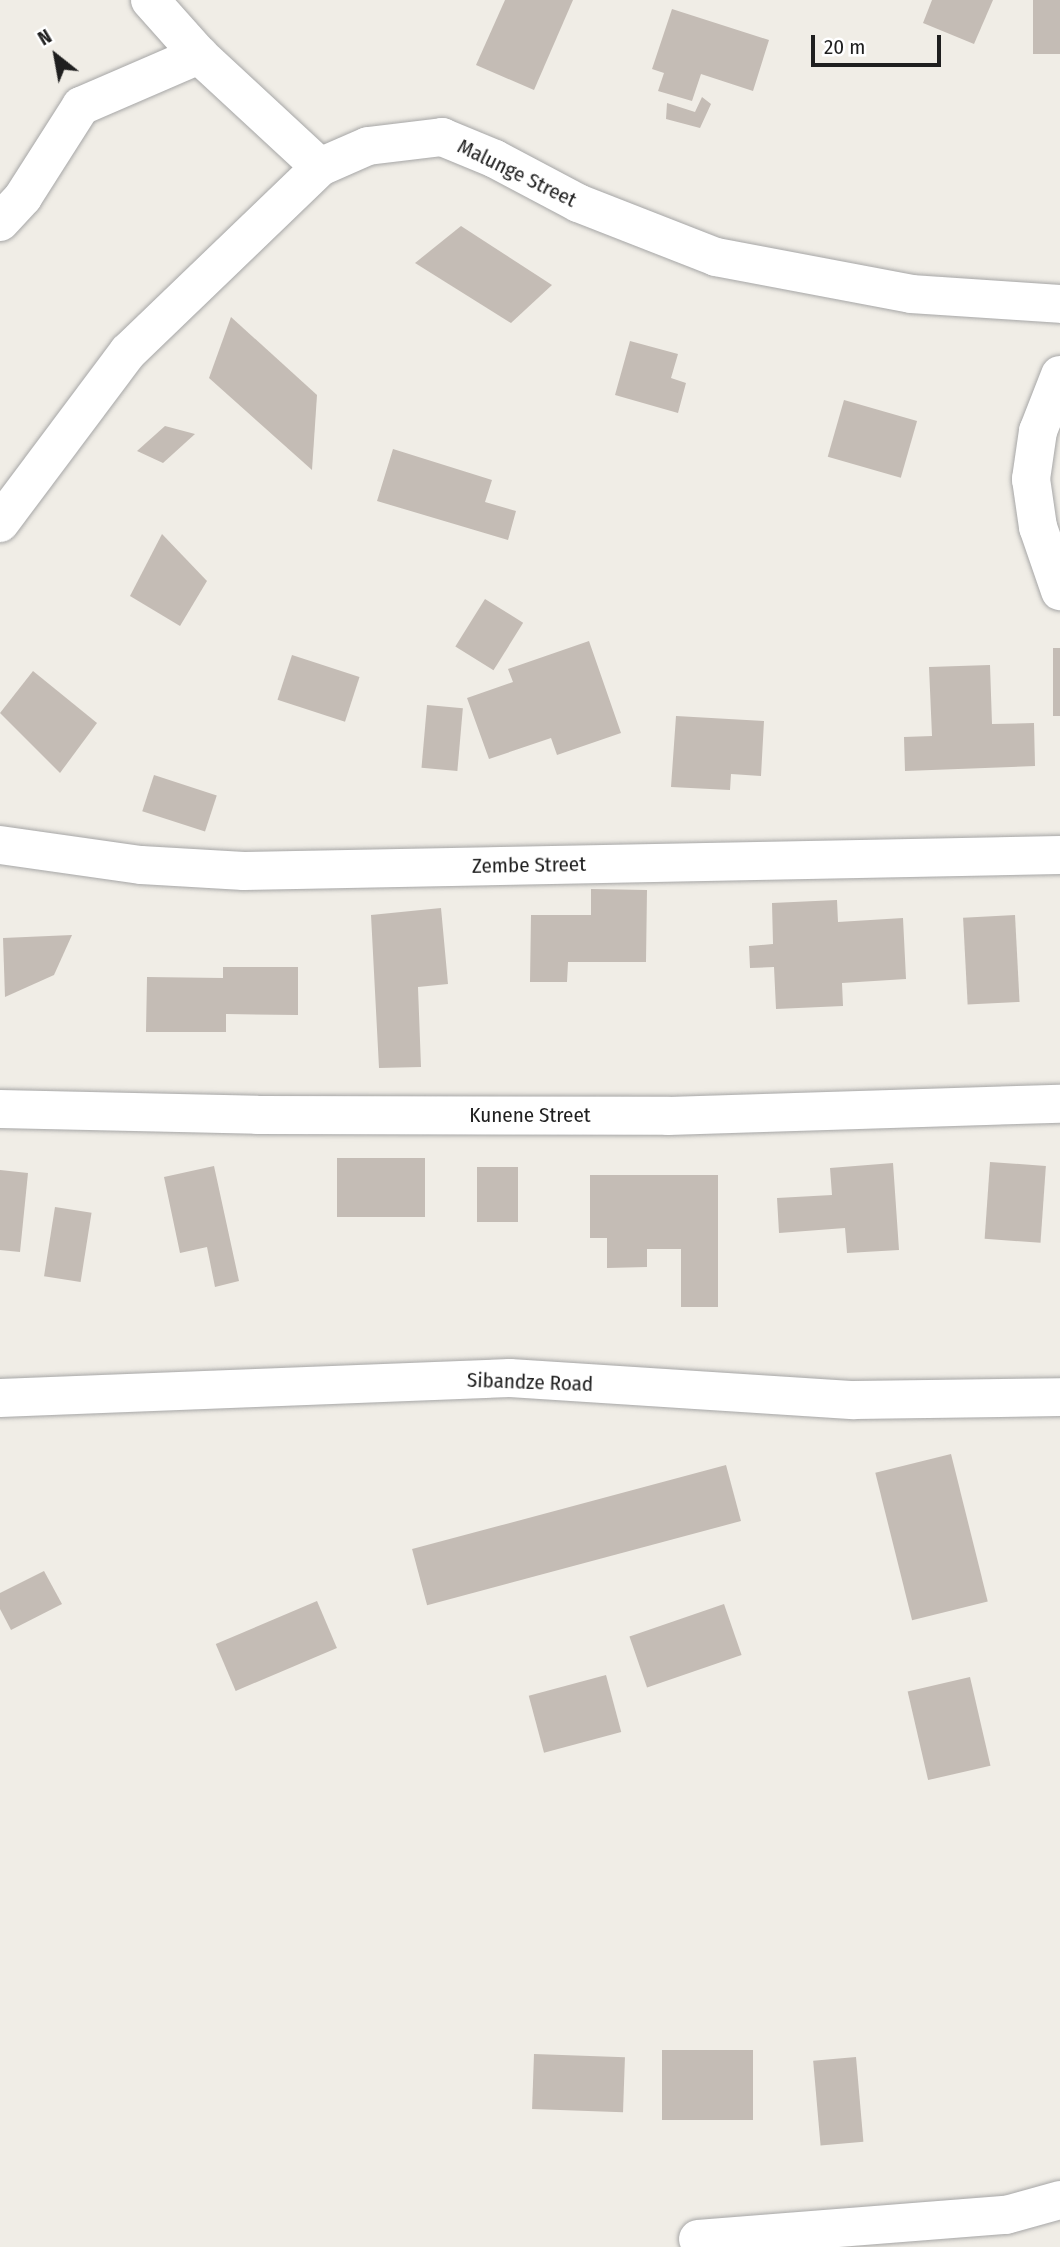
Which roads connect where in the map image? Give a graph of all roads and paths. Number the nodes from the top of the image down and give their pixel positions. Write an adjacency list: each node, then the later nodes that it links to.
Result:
1 (150, 0): 2 (street)
2 (200, 55): 3 (street); 4 (street)
3 (320, 167): 5 (street, Malunge Street); 7 (street, Malunge Street)
4 (0, 222)
5 (1060, 304)
6 (1060, 375): 8 (street)
7 (0, 523)
8 (1060, 591)
9 (0, 845): 10 (street, Zembe Street)
10 (1060, 855)
11 (1060, 1104): 12 (street, Kunene Street)
12 (0, 1108)
13 (1060, 1396): 14 (street, Sibandze Road)
14 (0, 1398)
15 (1060, 2200): 16 (street)
16 (698, 2239)

